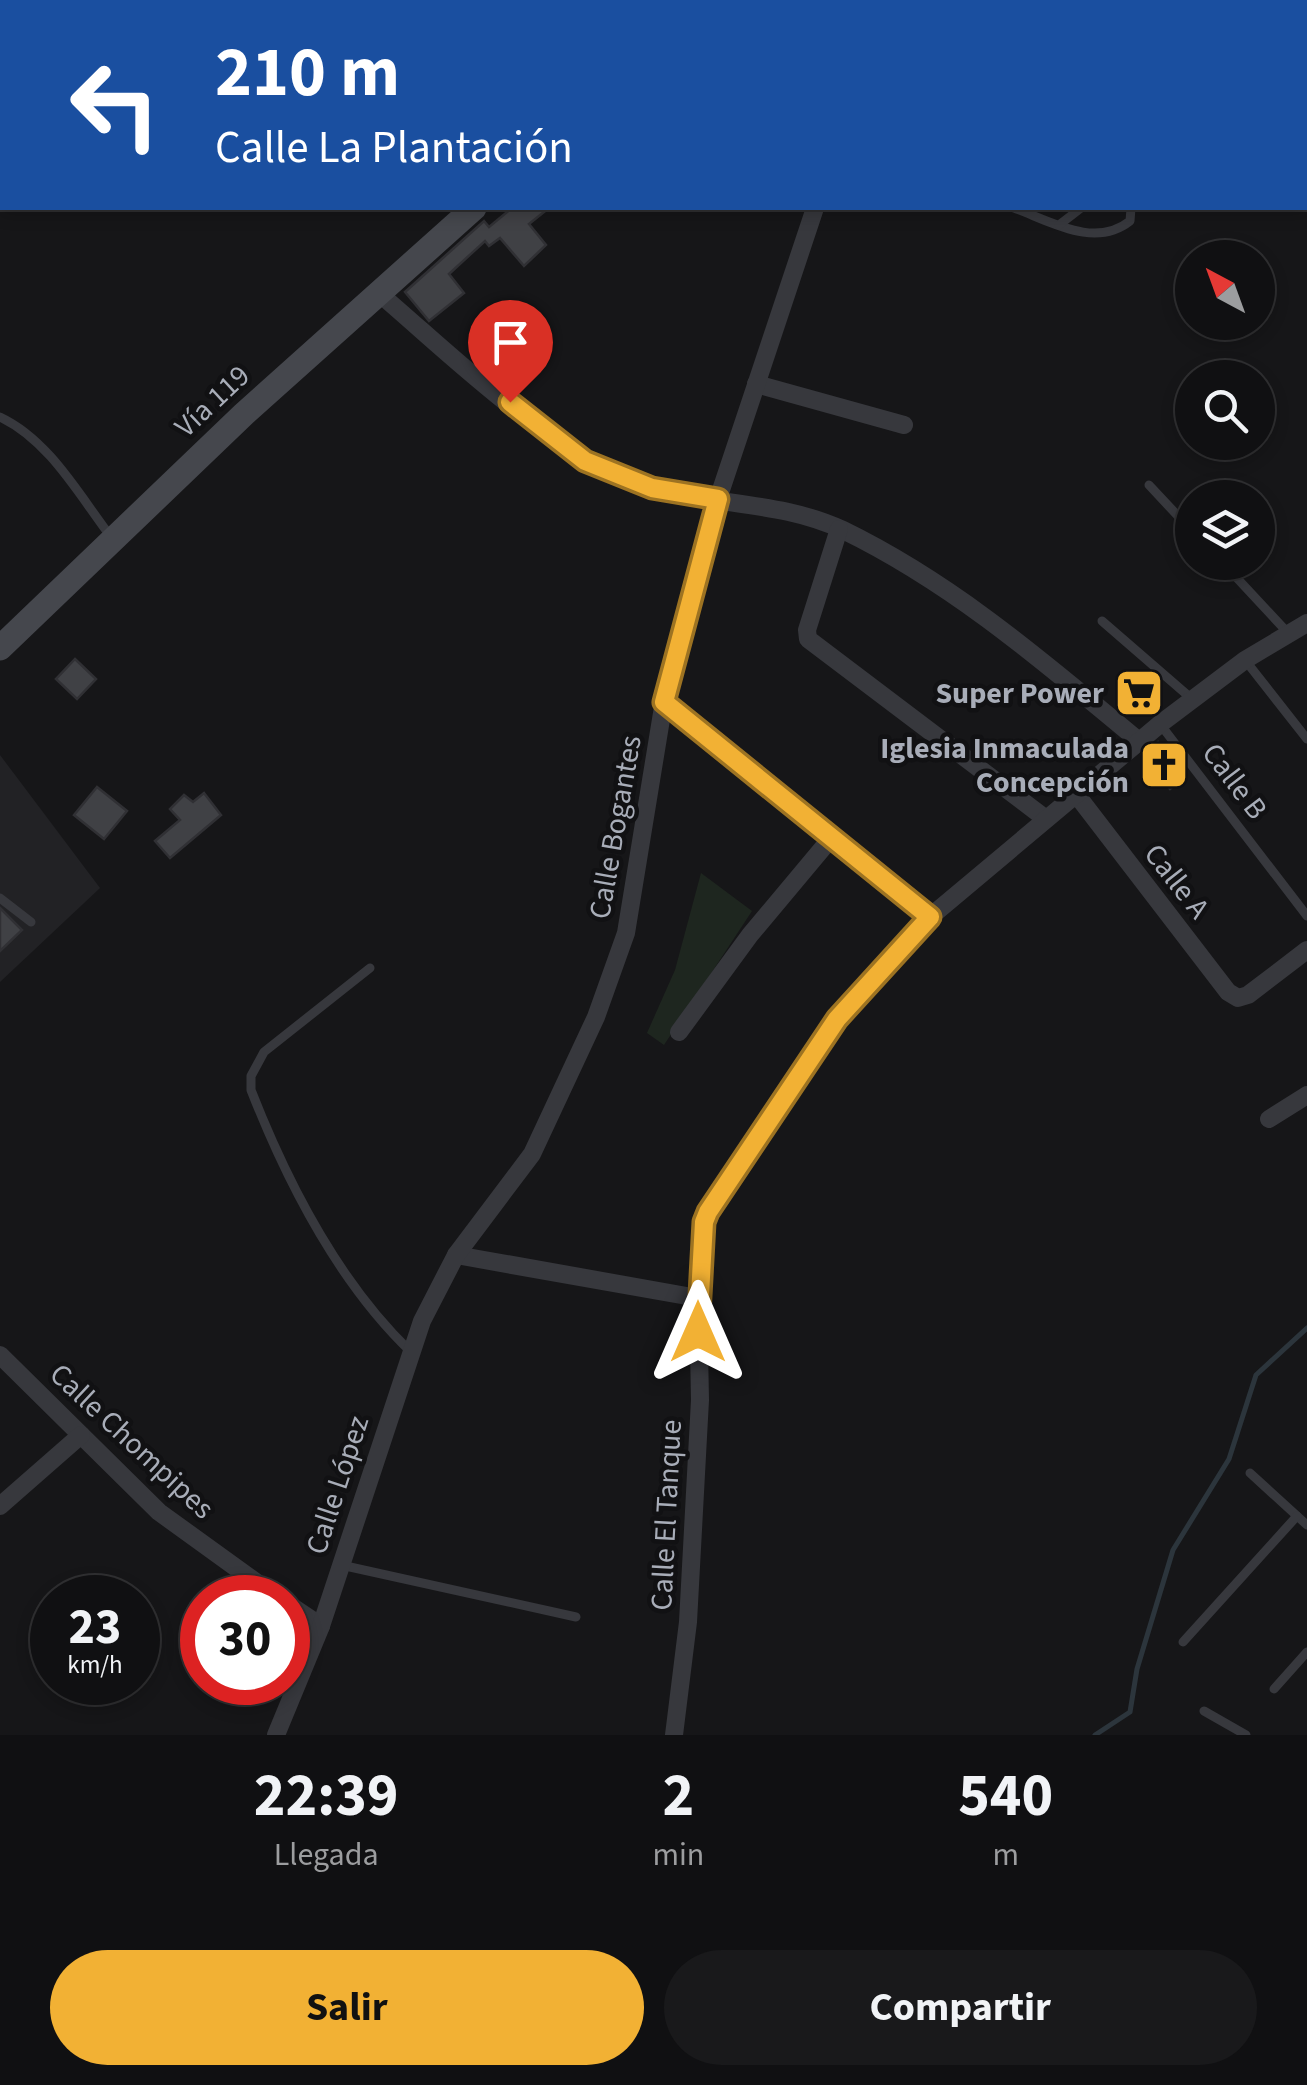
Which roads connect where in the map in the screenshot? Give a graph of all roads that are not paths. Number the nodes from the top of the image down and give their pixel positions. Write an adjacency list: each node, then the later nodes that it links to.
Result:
1 (472, 210): 7 (main road, Vía 119)
2 (815, 210): 8 (street, Calle Bogantes)
3 (1020, 210): 6 (lane)
4 (1078, 210): 6 (lane)
5 (1131, 210): 6 (lane)
6 (1059, 224)
7 (380, 294): 12 (street); 15 (main road, Vía 119)
8 (756, 384): 10 (street); 12 (street, Calle Bogantes)
9 (0, 417): 15 (lane)
10 (904, 425)
11 (1149, 485): 13 (lane)
12 (718, 499): 14 (street); 23 (street, Calle Bogantes)
13 (1175, 513)
14 (839, 528): 26 (street); 28 (street)
15 (112, 539): 20 (main road, Vía 119)
16 (1239, 580): 19 (lane)
17 (1102, 621): 22 (lane)
18 (1307, 623): 19 (street, Calle El Tanque)
19 (1289, 634): 21 (street, Calle El Tanque)
20 (0, 648)
21 (1246, 660): 22 (street, Calle El Tanque); 25 (lane)
22 (1192, 699): 24 (street, Calle El Tanque)
23 (664, 702): 29 (street); 39 (street, Calle Bogantes)
24 (1160, 724): 26 (street, Calle El Tanque); 31 (lane, Calle B)
25 (1307, 739)
26 (1139, 741): 27 (street, Calle El Tanque)
27 (1076, 794): 28 (street, Calle El Tanque); 34 (street, Calle A)
28 (1046, 819): 32 (street, Calle El Tanque)
29 (832, 837): 32 (street); 36 (street)
30 (0, 898): 33 (lane)
31 (1307, 916)
32 (930, 917): 40 (street, Calle El Tanque)
33 (31, 922)
34 (1307, 950)
35 (370, 968): 41 (lane)
36 (679, 1032)
37 (1307, 1095): 38 (street)
38 (1269, 1119)
39 (456, 1255): 40 (street); 41 (street, Calle López)
40 (698, 1298): 58 (street, Calle El Tanque)
41 (411, 1352): 48 (street, Calle López)
42 (0, 1356): 43 (street, Calle Chompipes)
43 (81, 1435): 45 (street); 49 (street, Calle Chompipes)
44 (1250, 1473): 46 (lane)
45 (0, 1506)
46 (1297, 1516): 47 (lane); 53 (lane)
47 (1307, 1526)
48 (341, 1565): 50 (lane); 52 (street, Calle López)
49 (246, 1575)
50 (576, 1617)
51 (310, 1619): 52 (street)
52 (320, 1626): 57 (street, Calle López)
53 (1183, 1642)
54 (1307, 1652): 55 (lane)
55 (1274, 1689)
56 (1204, 1711): 59 (lane)
57 (276, 1735)
58 (674, 1735)
59 (1246, 1735)

